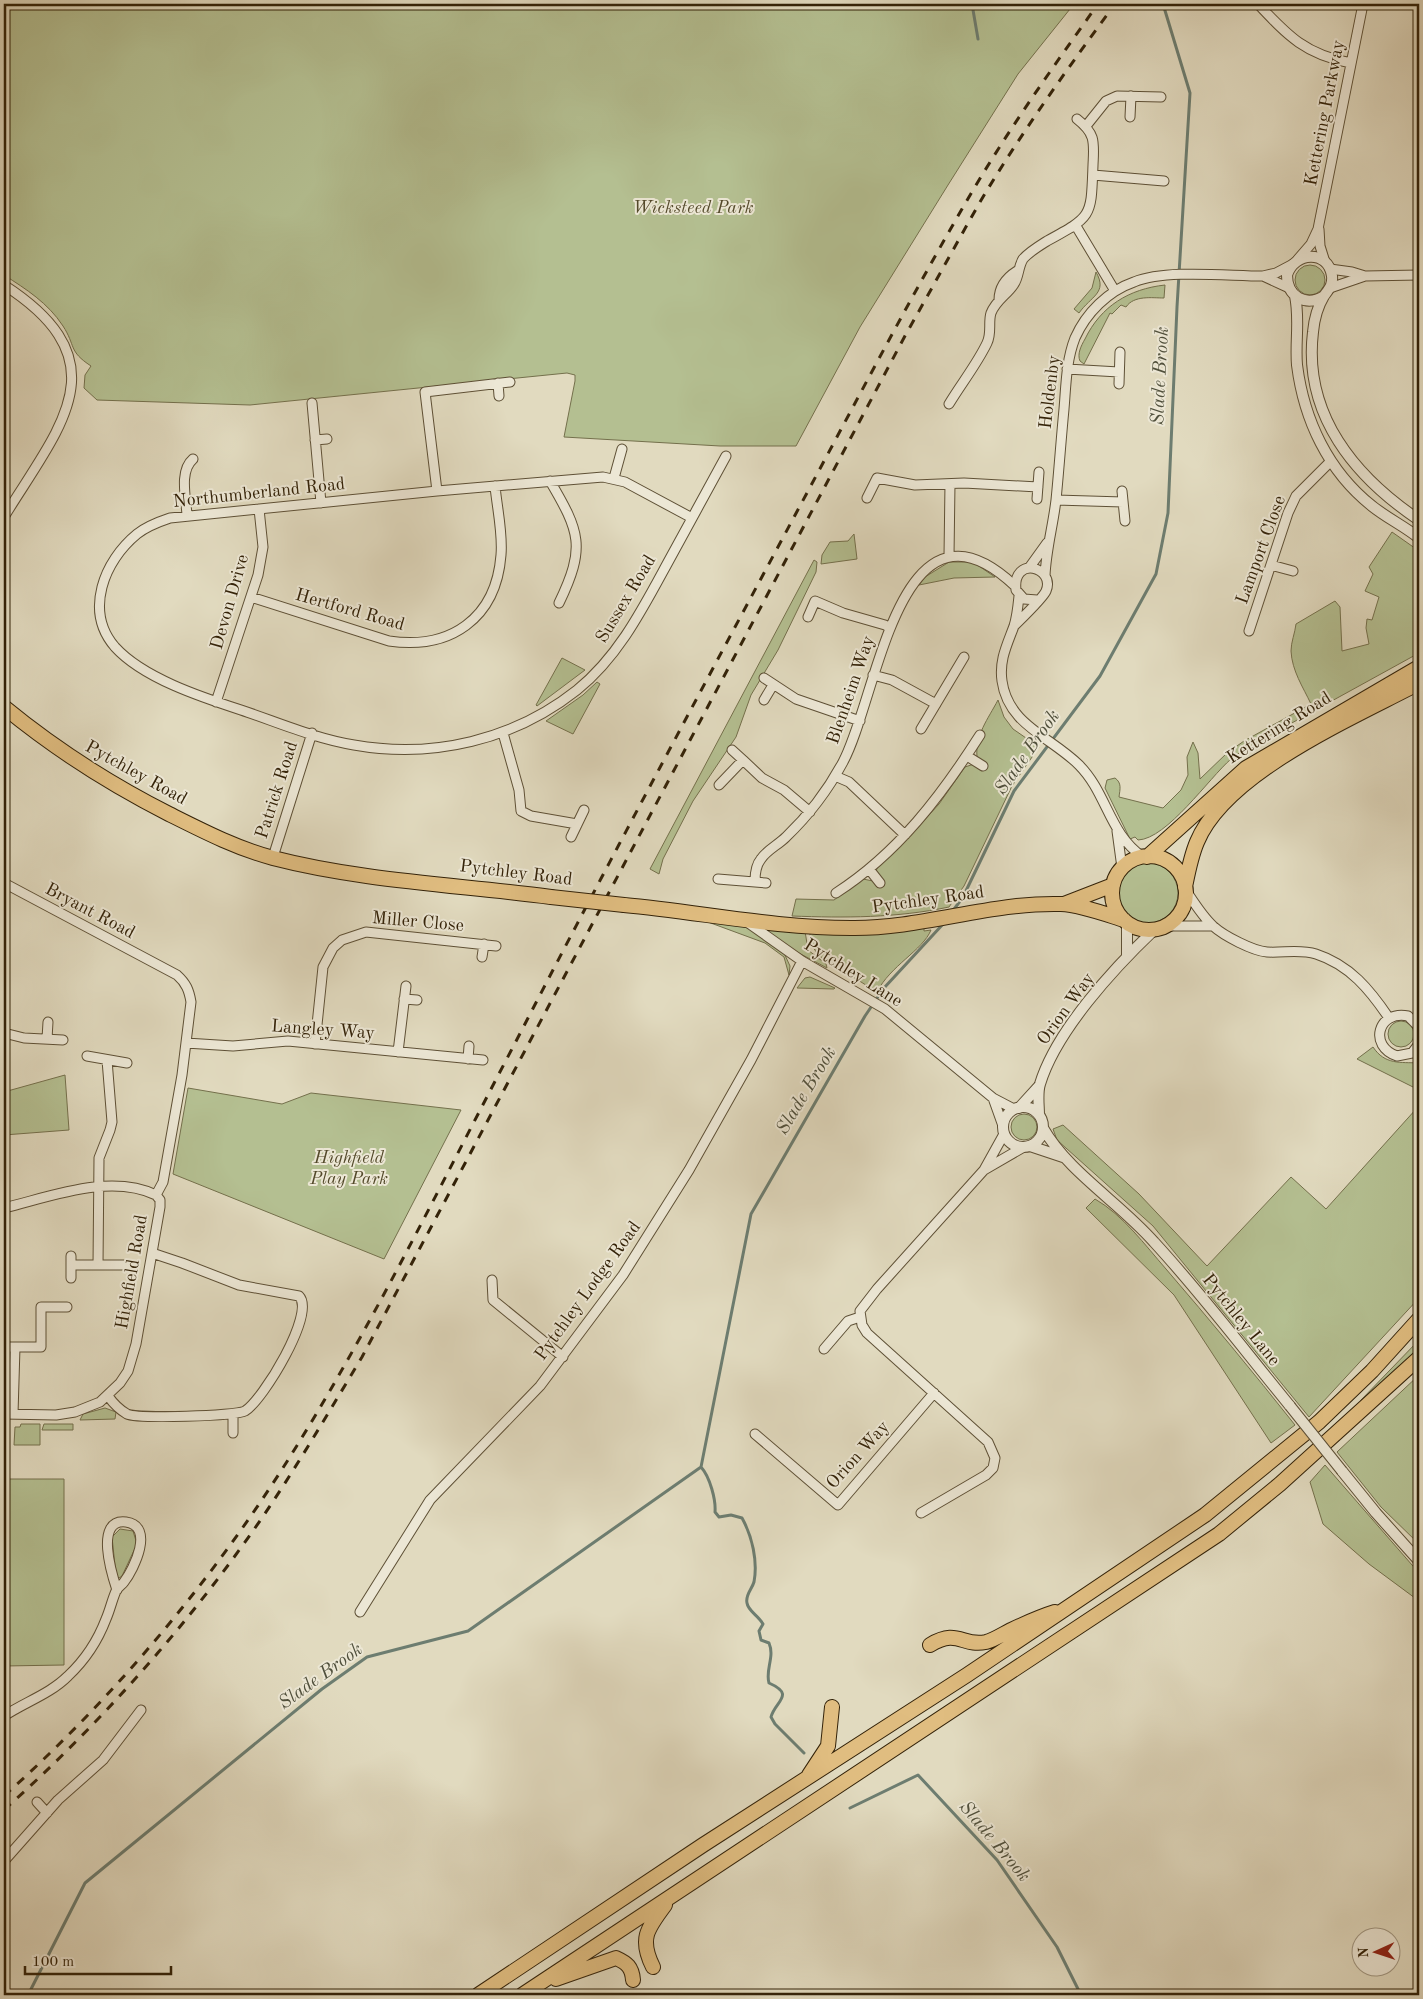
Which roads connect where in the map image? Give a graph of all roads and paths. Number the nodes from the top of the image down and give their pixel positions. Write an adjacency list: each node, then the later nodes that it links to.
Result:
1 (1258, 4): 3 (street)
2 (1363, 4): 3 (street, Kettering Parkway)
3 (1351, 62): 12 (street, Kettering Parkway)
4 (1131, 96): 5 (street); 6 (street); 8 (street)
5 (1161, 96)
6 (1130, 117)
7 (1077, 119): 8 (street)
8 (1086, 126): 9 (street)
9 (1093, 175): 10 (street); 11 (street)
10 (1164, 181)
11 (1076, 226): 20 (street); 31 (street)
12 (1318, 229): 13 (street, Kettering Parkway); 14 (street, Kettering Parkway)
13 (1296, 261): 14 (street); 16 (street, Holdenby); 19 (street)
14 (1327, 265): 17 (street); 21 (street)
15 (1419, 274): 17 (street)
16 (1263, 276): 19 (street, Holdenby); 20 (street, Holdenby)
17 (1365, 276): 21 (street)
18 (4, 285): 50 (street)
19 (1289, 288): 22 (street)
20 (1115, 291): 24 (street, Holdenby)
21 (1327, 292): 22 (street); 56 (street)
22 (1295, 296): 37 (street)
23 (1120, 352): 25 (street)
24 (1067, 369): 25 (street); 48 (street, Holdenby)
25 (1120, 372): 28 (street)
26 (510, 382): 27 (street)
27 (498, 383): 29 (street); 44 (street)
28 (1119, 384)
29 (500, 396)
30 (312, 403): 33 (street)
31 (949, 404)
32 (327, 439): 33 (street)
33 (315, 440): 51 (street)
34 (622, 449): 39 (street)
35 (726, 456): 55 (street, Sussex Road)
36 (193, 459): 53 (street)
37 (1330, 462): 58 (street); 61 (street, Lamport Close)
38 (1038, 472): 43 (street)
39 (614, 478): 40 (street, Northumberland Road); 55 (street, Northumberland Road)
40 (550, 481): 42 (street, Northumberland Road); 70 (street)
41 (950, 484): 43 (street); 46 (street); 60 (street)
42 (495, 486): 44 (street, Northumberland Road); 67 (street, Hertford Road)
43 (1038, 487): 47 (street)
44 (437, 491): 51 (street, Northumberland Road)
45 (1122, 491): 49 (street)
46 (867, 498)
47 (1037, 499)
48 (1056, 500): 49 (street); 59 (street, Holdenby)
49 (1123, 502): 57 (street)
50 (7, 503): 54 (street)
51 (321, 503): 52 (street, Northumberland Road)
52 (259, 508): 53 (street, Northumberland Road); 67 (street, Devon Drive)
53 (187, 515): 82 (street, Northumberland Road)
54 (4, 517)
55 (692, 518): 87 (street, Sussex Road)
56 (1419, 520)
57 (1125, 521)
58 (1419, 538)
59 (1047, 543): 62 (street, Holdenby); 65 (street, Holdenby)
60 (949, 556): 64 (street); 73 (street, Blenheim Way)
61 (1271, 565): 63 (street); 74 (street, Lamport Close)
62 (1025, 569): 64 (street); 65 (street); 66 (street)
63 (1293, 571)
64 (1001, 573): 66 (street)
65 (1045, 576): 69 (street)
66 (1015, 586): 68 (street)
67 (252, 596): 82 (street, Devon Drive)
68 (1019, 596): 69 (street); 72 (street)
69 (1037, 600): 72 (street)
70 (559, 603)
71 (808, 617): 73 (street)
72 (1014, 626): 99 (street)
73 (890, 628): 77 (street, Blenheim Way)
74 (1249, 632)
75 (964, 657): 83 (street)
76 (1419, 667): 103 (main road, Kettering Road)
77 (873, 675): 83 (street); 85 (street, Blenheim Way)
78 (764, 678): 80 (street)
79 (1419, 683): 112 (main road, Kettering Road)
80 (773, 685): 81 (street); 85 (street)
81 (764, 700)
82 (216, 702): 88 (street, Northumberland Road)
83 (936, 704): 86 (street)
84 (4, 707): 102 (main road, Pytchley Road)
85 (860, 721): 94 (street, Blenheim Way)
86 (921, 729)
87 (503, 733): 88 (street, Sussex Road); 98 (street)
88 (312, 734): 102 (street, Patrick Road)
89 (980, 735): 91 (street)
90 (732, 750): 92 (street)
91 (967, 756): 93 (street); 100 (street)
92 (743, 760): 95 (street); 97 (street)
93 (982, 766)
94 (835, 776): 97 (street, Blenheim Way); 100 (street)
95 (719, 785)
96 (584, 810): 98 (street)
97 (810, 812): 107 (street, Blenheim Way)
98 (577, 824): 101 (street)
99 (1116, 830): 103 (street); 104 (street)
100 (905, 835): 105 (street)
101 (571, 837)
102 (272, 857): 115 (main road, Pytchley Road, bridge)
103 (1145, 857): 104 (main road); 112 (main road)
104 (1122, 868): 111 (main road)
105 (868, 869): 110 (street); 113 (street)
106 (718, 879): 107 (street)
107 (755, 881): 108 (street)
108 (766, 882)
109 (4, 883): 124 (street, Bryant Road)
110 (880, 883)
111 (1113, 885): 114 (main road, Pytchley Road); 116 (main road)
112 (1185, 888): 117 (street); 118 (main road)
113 (836, 893)
114 (1063, 904): 115 (main road, Pytchley Road); 116 (main road, Pytchley Road)
115 (739, 918): 123 (street, Pytchley Lane)
116 (1125, 921): 118 (main road); 121 (street)
117 (1213, 926): 118 (street); 128 (street)
118 (1159, 928): 121 (street, Orion Way)
119 (484, 944): 120 (street, Miller Close); 122 (street, Miller Close); 135 (street, Miller Close)
120 (496, 946)
121 (1127, 956): 144 (street, Orion Way)
122 (482, 957)
123 (802, 961): 145 (street, Pytchley Lane); 167 (street, Pytchley Lodge Road)
124 (161, 967): 134 (street, Highfield Road)
125 (406, 986): 126 (street)
126 (404, 998): 127 (street); 138 (street)
127 (417, 1000)
128 (1389, 1018): 130 (street); 136 (street)
129 (48, 1022): 132 (street)
130 (1419, 1028)
131 (4, 1033): 132 (street)
132 (47, 1039): 133 (street)
133 (63, 1040)
134 (186, 1044): 135 (street, Langley Way); 154 (street, Highfield Road)
135 (315, 1044): 138 (street, Langley Way)
136 (1419, 1044)
137 (469, 1046): 140 (street)
138 (398, 1052): 140 (street, Langley Way)
139 (88, 1056): 141 (street)
140 (468, 1059): 142 (street, Langley Way)
141 (107, 1060): 143 (street); 153 (street)
142 (483, 1060)
143 (127, 1063)
144 (1039, 1086): 146 (street, Orion Way); 147 (street, Orion Way)
145 (993, 1098): 146 (street, Pytchley Lane); 149 (street)
146 (1017, 1108): 147 (street); 149 (street)
147 (1039, 1115): 148 (street)
148 (1043, 1128): 150 (street); 151 (street, Pytchley Lane)
149 (1003, 1130): 150 (street); 152 (street)
150 (1026, 1147): 151 (street, Pytchley Lane); 152 (street)
151 (1068, 1160): 177 (street, Pytchley Lane, bridge)
152 (984, 1170): 162 (street)
153 (100, 1187): 154 (street); 155 (street); 157 (street)
154 (156, 1194): 156 (street, Highfield Road)
155 (4, 1208)
156 (152, 1253): 170 (street, Highfield Road); 173 (street)
157 (98, 1265): 158 (street); 159 (street)
158 (131, 1265)
159 (71, 1278)
160 (492, 1280): 167 (street)
161 (67, 1307): 165 (street)
162 (860, 1317): 166 (street); 169 (street)
163 (1419, 1319): 179 (main road)
164 (4, 1347): 165 (street)
165 (15, 1347): 172 (street)
166 (824, 1349)
167 (563, 1357): 180 (street, Pytchley Lodge Road)
168 (1419, 1358): 189 (main road)
169 (934, 1393): 175 (street, Orion Way); 176 (street)
170 (108, 1396): 172 (street, Highfield Road); 173 (street)
171 (4, 1414): 172 (street, Highfield Road)
172 (14, 1414)
173 (233, 1415): 174 (street)
174 (233, 1433)
175 (755, 1434)
176 (921, 1513)
177 (1419, 1562)
178 (117, 1590): 178 (street); 184 (street)
179 (1069, 1608): 181 (main road); 185 (main road)
180 (360, 1612)
181 (930, 1645)
182 (832, 1707): 185 (main road)
183 (141, 1710): 187 (street)
184 (4, 1716)
185 (806, 1780): 193 (main road)
186 (37, 1802): 187 (street)
187 (47, 1812): 188 (street)
188 (4, 1861)
189 (671, 1897): 190 (main road); 192 (main road)
190 (653, 1967)
191 (633, 1980): 192 (main road)
192 (538, 1985): 194 (main road)
193 (478, 1995)
194 (522, 1995)

